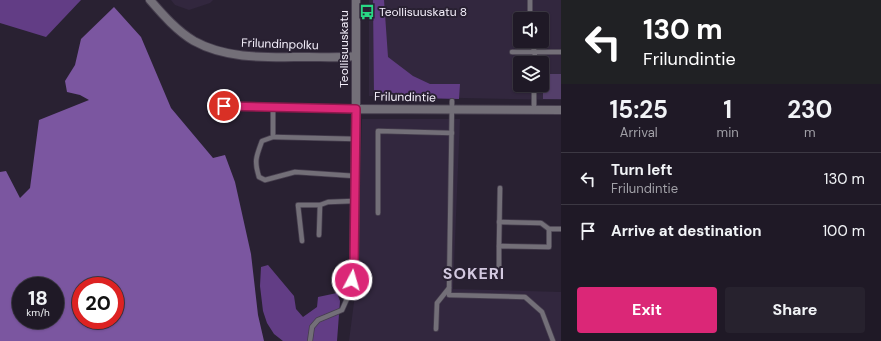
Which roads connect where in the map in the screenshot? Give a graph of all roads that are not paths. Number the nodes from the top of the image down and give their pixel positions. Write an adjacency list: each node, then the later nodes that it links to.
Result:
1 (150, 0): 9 (street, Frilundinpolku)
2 (356, 0): 9 (street, Teollisuuskatu)
3 (530, 0): 4 (lane)
4 (530, 12)
5 (533, 48): 7 (lane)
6 (512, 52): 7 (lane)
7 (534, 52): 8 (lane); 10 (lane)
8 (561, 52)
9 (356, 56): 15 (street, Teollisuuskatu)
10 (534, 56)
11 (534, 92): 17 (lane)
12 (452, 101): 16 (lane)
13 (224, 106): 14 (lane, Frilundintie)
14 (273, 107): 15 (lane, Frilundintie); 20 (lane)
15 (356, 109): 16 (street, Frilundintie); 21 (street, Teollisuuskatu)
16 (453, 110): 17 (street, Frilundintie); 19 (lane)
17 (534, 110): 18 (street, Frilundintie)
18 (561, 110)
19 (452, 133): 26 (lane); 35 (lane)
20 (273, 137): 21 (lane); 22 (lane)
21 (356, 139): 22 (street, Teollisuuskatu)
22 (355, 176): 24 (street, Teollisuuskatu)
23 (500, 188): 27 (lane)
24 (354, 201): 25 (lane); 33 (street, Teollisuuskatu)
25 (320, 205): 30 (lane); 31 (lane)
26 (378, 213)
27 (499, 222): 28 (lane); 32 (lane)
28 (549, 229): 29 (lane); 32 (lane)
29 (561, 229)
30 (319, 235)
31 (302, 241)
32 (499, 246): 34 (lane)
33 (354, 267): 37 (lane, Teollisuuskatu)
34 (499, 269)
35 (449, 288): 36 (lane); 38 (lane)
36 (436, 329)
37 (310, 341)
38 (554, 341)

